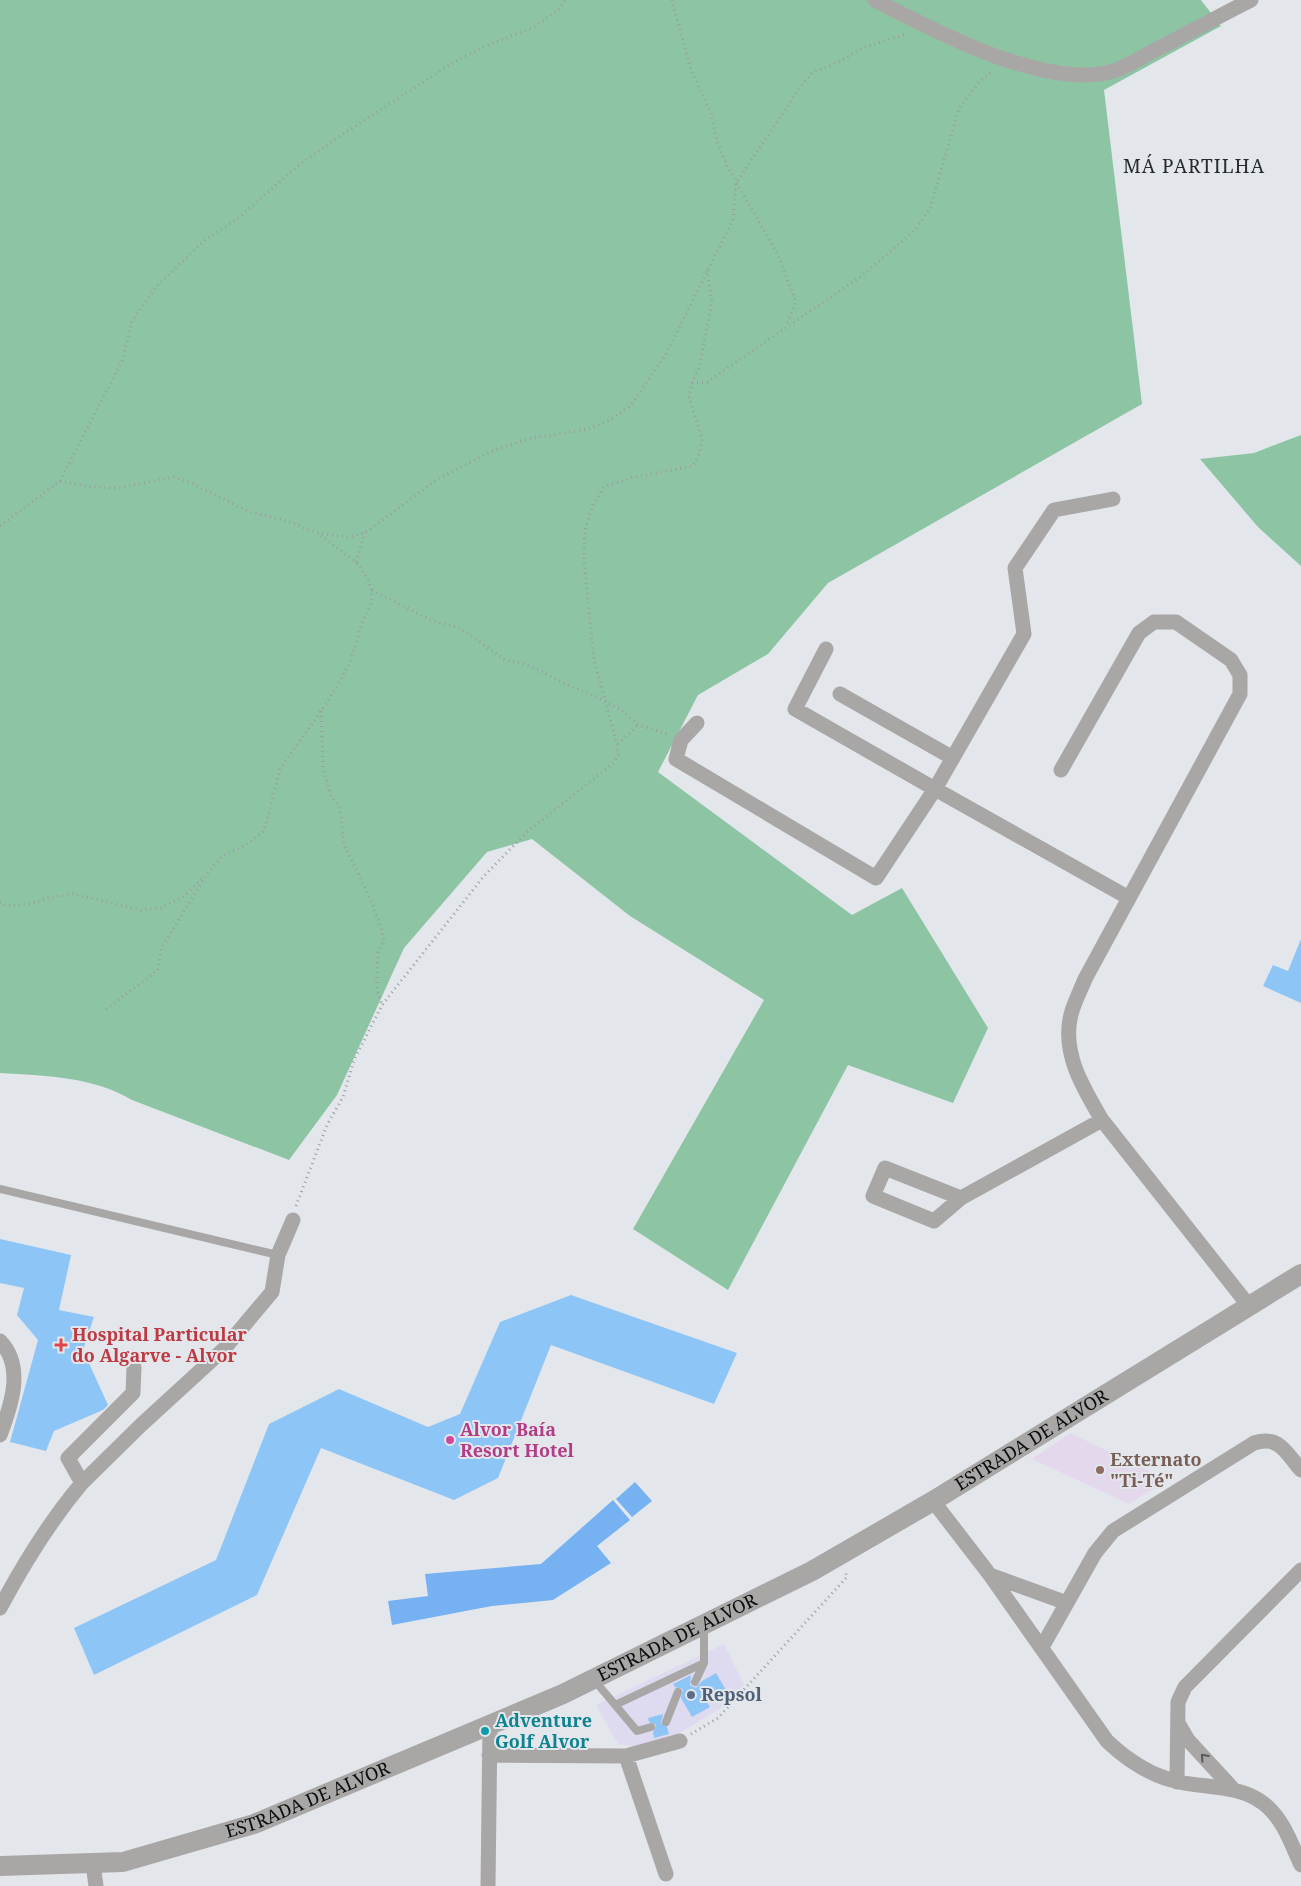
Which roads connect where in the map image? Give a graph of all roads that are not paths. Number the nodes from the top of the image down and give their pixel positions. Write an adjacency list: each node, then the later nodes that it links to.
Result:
1 (875, 0): 2 (street)
2 (1250, 0)
3 (1113, 499): 7 (street)
4 (826, 649): 9 (street)
5 (840, 694): 7 (street)
6 (697, 723): 9 (street)
7 (953, 758): 9 (street)
8 (1061, 770): 10 (street)
9 (935, 790): 10 (street)
10 (1129, 898): 11 (street)
11 (1102, 1120): 13 (street); 17 (street)
12 (0, 1189): 15 (lane)
13 (961, 1198): 13 (street)
14 (292, 1220): 15 (street)
15 (278, 1255): 22 (street)
16 (1301, 1274): 17 (street, ESTRADA DE ALVOR)
17 (1249, 1306): 23 (street, ESTRADA DE ALVOR)
18 (0, 1340): 20 (street)
19 (134, 1367): 22 (street)
20 (0, 1435)
21 (1301, 1470): 26 (street)
22 (82, 1483): 27 (street)
23 (933, 1502): 25 (street); 28 (street, ESTRADA DE ALVOR)
24 (1301, 1570): 35 (street)
25 (990, 1575): 26 (street); 29 (street)
26 (1067, 1603): 29 (street)
27 (0, 1608)
28 (704, 1624): 30 (lane); 31 (street, ESTRADA DE ALVOR)
29 (1042, 1647): 42 (street)
30 (704, 1663): 32 (lane); 34 (lane)
31 (594, 1679): 34 (lane); 37 (street, ESTRADA DE ALVOR)
32 (695, 1682)
33 (678, 1692): 36 (lane)
34 (615, 1704): 38 (lane)
35 (1177, 1721): 42 (street); 43 (street, one-way to 35)
36 (666, 1722)
37 (490, 1725): 40 (street); 44 (street, ESTRADA DE ALVOR)
38 (651, 1727)
39 (680, 1741): 41 (street)
40 (489, 1755): 41 (street); 49 (street)
41 (626, 1756): 47 (street)
42 (1177, 1782): 43 (street)
43 (1234, 1790): 45 (street)
44 (93, 1864): 46 (street, ESTRADA DE ALVOR); 48 (street)
45 (1301, 1864)
46 (0, 1866)
47 (666, 1874)
48 (96, 1886)
49 (488, 1886)

